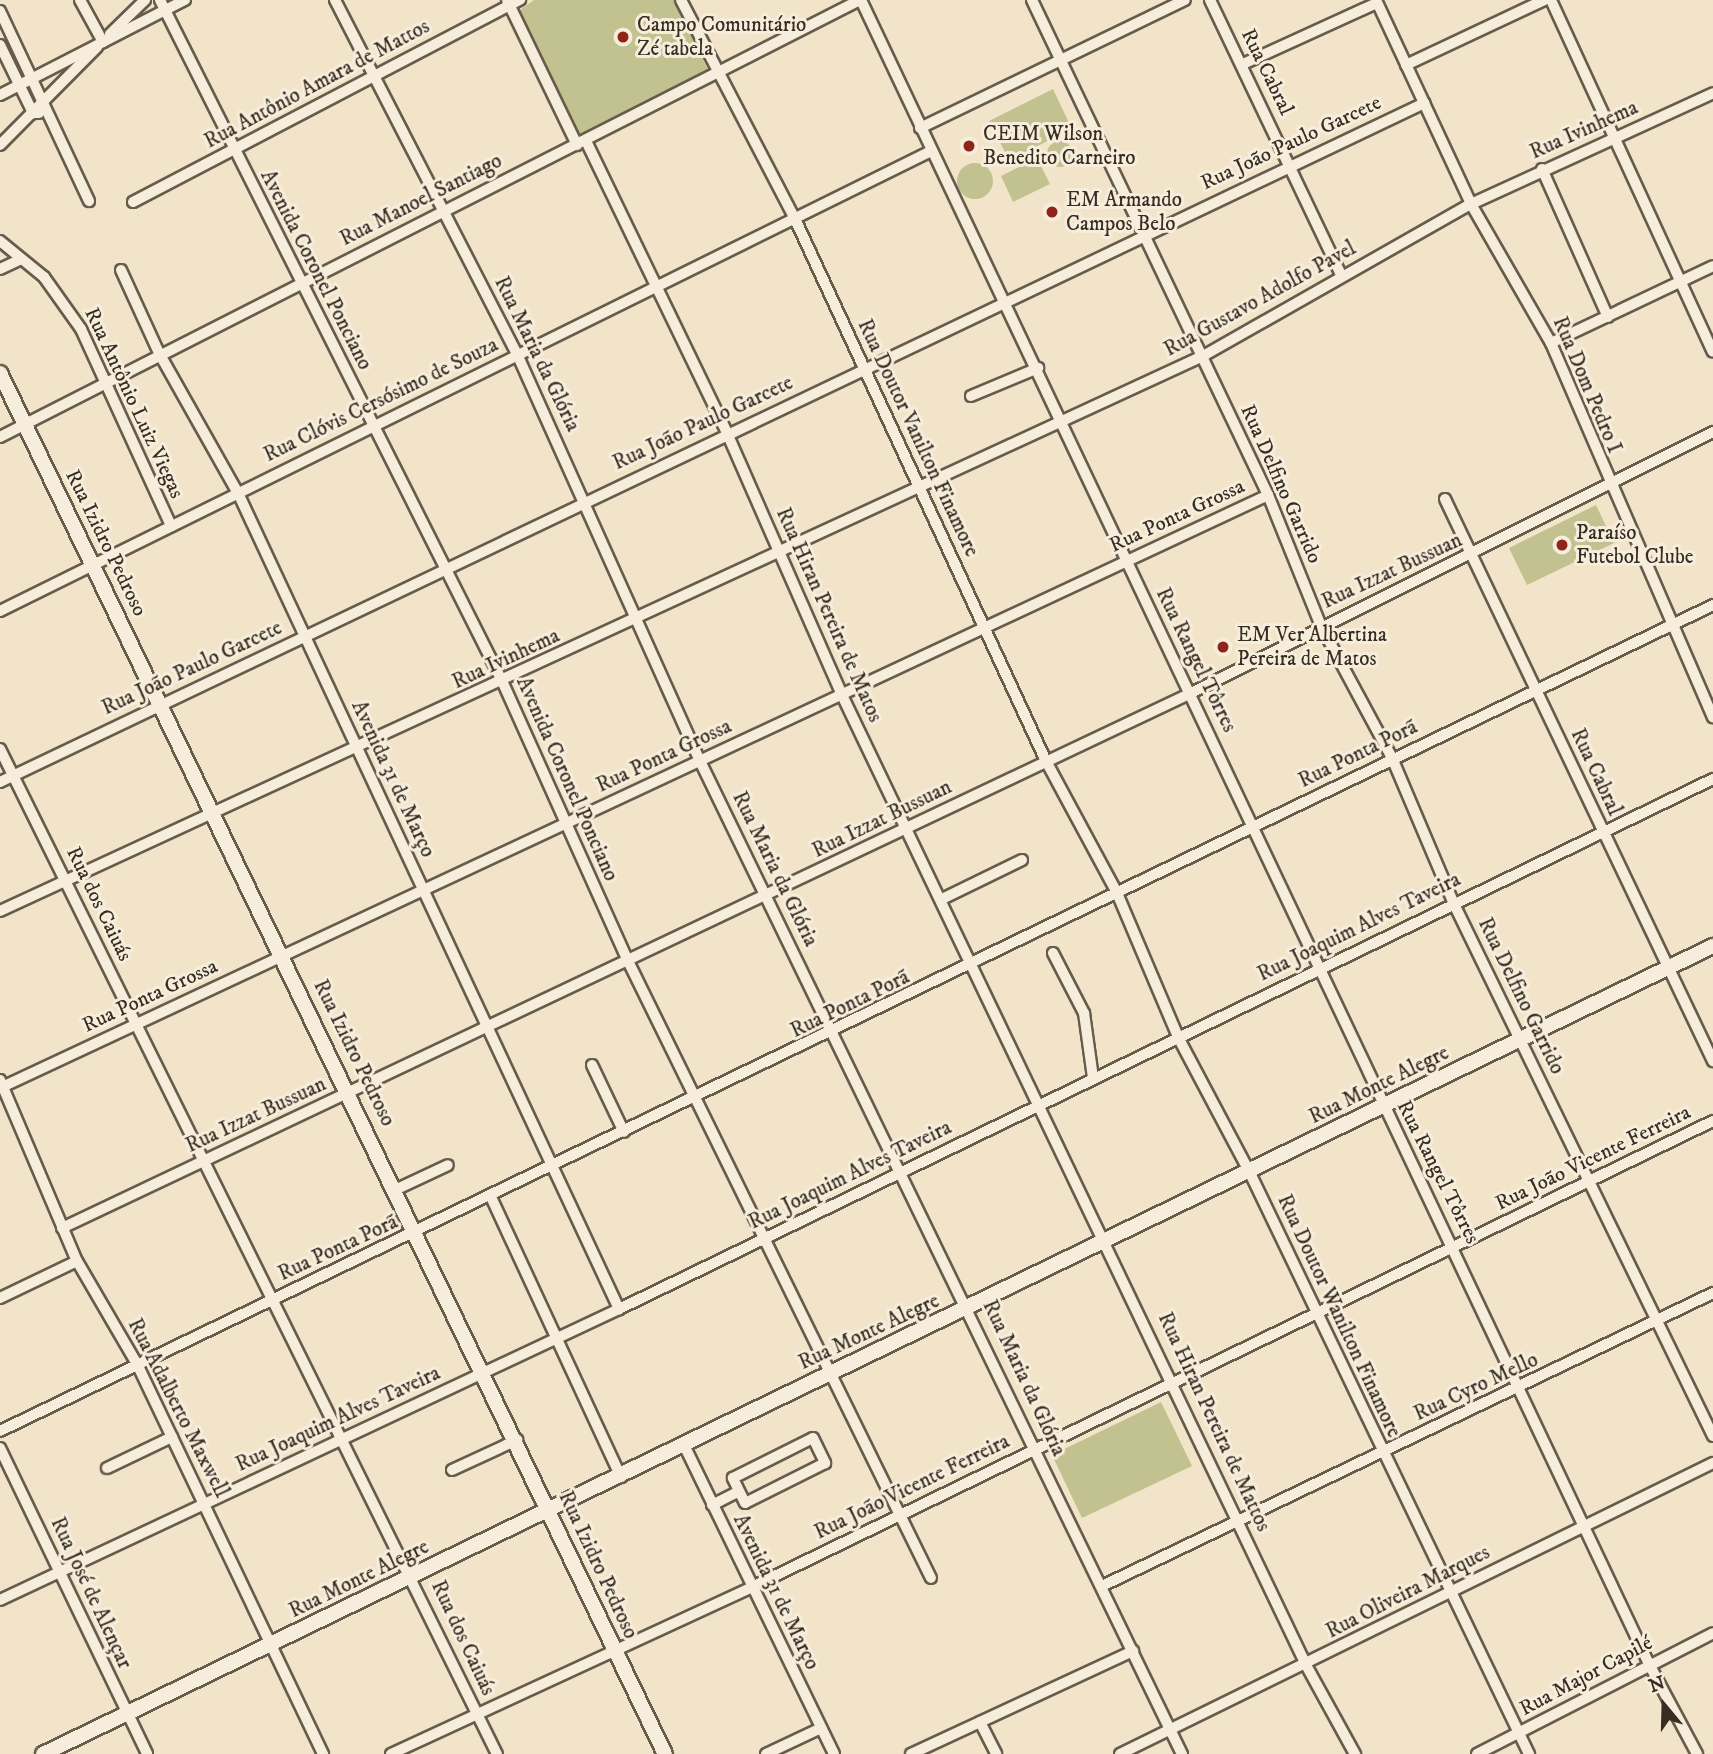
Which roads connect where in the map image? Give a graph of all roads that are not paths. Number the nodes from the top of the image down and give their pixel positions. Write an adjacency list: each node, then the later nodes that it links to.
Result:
1 (80, 0): 18 (street)
2 (145, 0): 18 (street)
3 (160, 0): 16 (street, Avenida Coronel Ponciano)
4 (185, 0): 16 (street)
5 (335, 0): 24 (street, Rua Maria da Glória)
6 (520, 0): 15 (street, Rua Antônio Amara de Mattos)
7 (681, 0): 23 (street, Rua Doutor Vanilton Finamore)
8 (861, 0): 23 (street, Rua Manoel Santiago); 31 (street, Rua Rangel Tôrres)
9 (1032, 0): 20 (street, Rua Delfino Garrido)
10 (1185, 0): 20 (street)
11 (1210, 0): 21 (street, Rua Cabral)
12 (1544, 0): 22 (street)
13 (1551, 0): 32 (street)
14 (1376, 1): 21 (street); 22 (street, Rua Dom Pedro I)
15 (508, 3): 24 (street, Rua Antônio Amara de Mattos); 33 (street, Rua Hiran Pereira de Matos)
16 (164, 10): 18 (street); 35 (street, Avenida Coronel Ponciano)
17 (0, 11): 25 (street)
18 (103, 42): 25 (street); 30 (street)
19 (0, 45): 26 (street)
20 (1061, 60): 31 (street); 44 (street, Rua Delfino Garrido)
21 (1243, 64): 37 (street, Rua Cabral)
22 (1406, 65): 29 (street, Rua Dom Pedro I)
23 (719, 74): 33 (street, Rua Manoel Santiago); 43 (street, Rua Doutor Vanilton Finamore)
24 (372, 76): 35 (street, Rua Antônio Amara de Mattos); 42 (street, Rua Maria da Glória)
25 (32, 78): 26 (street); 30 (street)
26 (19, 85): 28 (street); 30 (street)
27 (1713, 93): 32 (street, Rua Ivinhema)
28 (0, 95)
29 (1424, 103): 37 (street, Rua João Paulo Garcete); 41 (street, Rua Dom Pedro I)
30 (40, 110): 34 (street); 39 (street)
31 (920, 128): 36 (street, Rua Rangel Tôrres)
32 (1614, 139): 38 (street, Rua Ivinhema); 52 (street)
33 (582, 143): 42 (street, Rua Manoel Santiago); 53 (street, Rua Hiran Pereira de Matos)
34 (0, 145)
35 (234, 149): 40 (street, Rua Antônio Amara de Mattos); 51 (street, Avenida Coronel Ponciano)
36 (931, 151): 43 (street, Rua Clóvis Cersósimo de Souza); 54 (street, Rua Rangel Tôrres)
37 (1290, 164): 44 (street, Rua João Paulo Garcete); 50 (street, Rua Cabral)
38 (1542, 169): 41 (street, Rua Ivinhema); 55 (street)
39 (89, 201)
40 (133, 202)
41 (1471, 204): 50 (street, Rua Gustavo Adolfo Pavel); 56 (street, Rua Dom Pedro I)
42 (443, 208): 51 (street, Rua Manoel Santiago); 59 (street, Rua Maria da Glória)
43 (794, 219): 53 (street, Rua Clóvis Cersósimo de Souza); 62 (street, Rua Doutor Vanilton Finamore)
44 (1143, 234): 54 (street, Rua João Paulo Garcete); 60 (street, Rua Delfino Garrido)
45 (0, 241): 46 (street, Rua Antônio Luiz Viegas)
46 (21, 259): 48 (street); 64 (street, Rua Antônio Luiz Viegas)
47 (1713, 266): 52 (street)
48 (0, 269)
49 (121, 270): 58 (street, Avenida 31 de Março)
50 (1341, 275): 60 (street, Rua Gustavo Adolfo Pavel)
51 (299, 284): 58 (street, Rua Manoel Santiago); 67 (street, Avenida Coronel Ponciano)
52 (1679, 284): 55 (street); 57 (street)
53 (655, 287): 59 (street, Rua Clóvis Cersósimo de Souza); 70 (street, Rua Hiran Pereira de Matos)
54 (1005, 303): 61 (street, Rua Rangel Tôrres); 62 (street, Rua João Paulo Garcete)
55 (1608, 317): 56 (street)
56 (1551, 342): 72 (street, Rua Dom Pedro I)
57 (1713, 352)
58 (159, 353): 64 (street, Rua Manoel Santiago); 74 (street, Avenida 31 de Março)
59 (517, 354): 67 (street, Rua Clóvis Cersósimo de Souza); 76 (street, Rua Maria da Glória)
60 (1203, 356): 66 (street, Rua Gustavo Adolfo Pavel); 75 (street, Rua Delfino Garrido)
61 (1038, 368): 65 (street); 66 (street, Rua Rangel Tôrres)
62 (866, 369): 70 (street, Rua João Paulo Garcete); 73 (street, Rua Doutor Vanilton Finamore)
63 (0, 373): 68 (street, Rua Izidro Pedroso)
64 (106, 380): 68 (street, Rua Manoel Santiago); 78 (street, Rua Antônio Luiz Viegas)
65 (971, 396)
66 (1064, 421): 73 (street, Rua Ivinhema); 81 (street, Rua Rangel Tôrres)
67 (373, 423): 74 (street, Rua Clóvis Cersósimo de Souza); 83 (street, Avenida Coronel Ponciano)
68 (25, 424): 71 (street, Rua Manoel Santiago); 82 (street, Rua Izidro Pedroso)
69 (1713, 432): 72 (street, Rua Izzat Bussuan)
70 (727, 433): 76 (street, Rua João Paulo Garcete); 79 (street, Rua Hiran Pereira de Matos)
71 (0, 437)
72 (1608, 483): 80 (street, Rua Izzat Bussuan); 87 (street, Rua Dom Pedro I)
73 (920, 489): 79 (street, Rua Ivinhema); 89 (street, Rua Doutor Vanilton Finamore)
74 (238, 493): 78 (street, Rua Clóvis Cersósimo de Souza); 90 (street, Avenida 31 de Março)
75 (1268, 495): 81 (street, Rua Ponta Grossa); 88 (street, Rua Delfino Garrido)
76 (585, 499): 83 (street, Rua João Paulo Garcete); 86 (street, Rua Maria da Glória)
77 (1445, 499): 80 (street, Rua Cabral)
78 (171, 526): 82 (street, Rua Clóvis Cersósimo de Souza)
79 (779, 552): 86 (street, Rua Ivinhema); 93 (street, Rua Hiran Pereira de Matos)
80 (1472, 555): 88 (street, Rua Izzat Bussuan); 92 (street, Rua Cabral)
81 (1127, 560): 89 (street, Rua Ponta Grossa); 94 (street, Rua Rangel Tôrres)
82 (93, 564): 85 (street, Rua Clóvis Cersósimo de Souza); 95 (street, Rua Izidro Pedroso)
83 (444, 570): 90 (street, Rua João Paulo Garcete); 91 (street, Avenida Coronel Ponciano)
84 (1713, 605): 87 (street, Rua Ponta Porã)
85 (0, 611)
86 (638, 619): 91 (street, Rua Ivinhema); 100 (street, Rua Maria da Glória)
87 (1671, 625): 92 (street, Rua Ponta Porã); 96 (street, Rua Dom Pedro I)
88 (1321, 626): 94 (street, Rua Izzat Bussuan); 99 (street, Rua Delfino Garrido)
89 (984, 629): 93 (street, Rua Ponta Grossa); 101 (street, Rua Doutor Vanilton Finamore)
90 (304, 636): 95 (street, Rua João Paulo Garcete); 97 (street, Avenida 31 de Março)
91 (503, 683): 97 (street, Rua Ivinhema); 106 (street, Avenida Coronel Ponciano)
92 (1536, 690): 99 (street, Rua Ponta Porã); 109 (street, Rua Cabral)
93 (841, 693): 100 (street, Rua Ponta Grossa); 108 (street, Rua Hiran Pereira de Matos)
94 (1191, 693): 101 (street, Rua Izzat Bussuan); 107 (street, Rua Rangel Tôrres)
95 (160, 703): 102 (street, Rua João Paulo Garcete); 105 (street, Rua Izidro Pedroso)
96 (1713, 717)
97 (357, 748): 105 (street, Rua Ivinhema); 112 (street, Avenida 31 de Março)
98 (0, 750): 102 (street, Rua dos Caiuás)
99 (1391, 758): 107 (street, Rua Ponta Porã); 116 (street, Rua Delfino Garrido)
100 (700, 761): 106 (street, Rua Ponta Grossa); 114 (street, Rua Maria da Glória)
101 (1046, 761): 108 (street, Rua Izzat Bussuan); 113 (street, Rua Doutor Vanilton Finamore)
102 (12, 776): 104 (street, Rua João Paulo Garcete); 111 (street, Rua dos Caiuás)
103 (1713, 779): 109 (street, Rua Joaquim Alves Taveira)
104 (0, 782)
105 (213, 812): 111 (street, Rua Ivinhema); 120 (street, Rua Izidro Pedroso)
106 (567, 823): 112 (street, Rua Ponta Grossa); 121 (street, Avenida Coronel Ponciano)
107 (1255, 826): 113 (street, Rua Ponta Porã); 124 (street, Rua Rangel Tôrres)
108 (909, 828): 114 (street, Rua Izzat Bussuan); 115 (street, Rua Hiran Pereira de Matos)
109 (1602, 829): 116 (street, Rua Joaquim Alves Taveira); 123 (street, Rua Cabral)
110 (1023, 860): 115 (street)
111 (67, 880): 117 (street, Rua Ivinhema); 125 (street, Rua dos Caiuás)
112 (424, 890): 120 (street, Rua Ponta Grossa); 126 (street, Avenida 31 de Março)
113 (1117, 893): 122 (street, Rua Ponta Porã); 128 (street, Rua Doutor Wanilton Finamore)
114 (766, 895): 121 (street, Rua Izzat Bussuan); 127 (street, Rua Maria da Glória)
115 (942, 899): 122 (street, Rua Hiran Pereira de Matos)
116 (1454, 902): 124 (street, Rua Joaquim Alves Taveira); 129 (street, Rua Delfino Garrido)
117 (0, 911)
118 (1713, 946): 123 (street, Rua Monte Alegre)
119 (1053, 953): 132 (street)
120 (283, 956): 125 (street, Rua Ponta Grossa); 134 (street, Rua Izidro Pedroso)
121 (629, 963): 126 (street, Rua Izzat Bussuan); 135 (street, Avenida Coronel Ponciano)
122 (974, 964): 127 (street, Rua Ponta Porã); 136 (street, Rua Hiran Pereira de Matos)
123 (1668, 968): 129 (street, Rua Monte Alegre); 130 (street, Rua Cabral)
124 (1319, 969): 128 (street, Rua Joaquim Alves Taveira); 137 (street, Rua Rangel Tôrres)
125 (134, 1023): 133 (street, Rua Ponta Grossa); 140 (street, Rua dos Caiuás)
126 (488, 1028): 134 (street, Rua Izzat Bussuan); 142 (street, Avenida 31 de Março)
127 (834, 1034): 135 (street, Rua Ponta Porã); 143 (street, Rua Maria da Glória)
128 (1178, 1037): 132 (street, Rua Joaquim Alves Taveira); 144 (street, Rua Doutor Wanilton Finamore)
129 (1521, 1039): 137 (street, Rua Monte Alegre); 145 (street, Rua Delfino Garrido)
130 (1713, 1061)
131 (592, 1065): 139 (street)
132 (1093, 1078): 136 (street, Rua Joaquim Alves Taveira)
133 (1, 1085): 148 (street, Rua Adalberto Maxwell)
134 (350, 1093): 140 (street, Rua Izzat Bussuan); 146 (street, Rua Izidro Pedroso)
135 (697, 1097): 139 (street, Rua Ponta Porã); 150 (street, Avenida Coronel Ponciano)
136 (1041, 1104): 143 (street, Rua Joaquim Alves Taveira); 151 (street, Rua Hiran Pereira de Mattos)
137 (1382, 1105): 144 (street, Rua Monte Alegre); 152 (street, Rua Rangel Tôrres)
138 (1713, 1121): 145 (street, Rua João Vicente Ferreira)
139 (624, 1132): 142 (street, Rua Ponta Porã)
140 (202, 1160): 148 (street, Rua Izzat Bussuan); 156 (street, Rua dos Caiuás)
141 (448, 1165): 146 (street)
142 (556, 1166): 147 (street, Rua Ponta Porã); 158 (street, Avenida 31 de Março)
143 (902, 1171): 150 (street, Rua Joaquim Alves Taveira); 157 (street, Rua Maria da Glória)
144 (1250, 1173): 151 (street, Rua Monte Alegre); 159 (street, Rua Doutor Wanilton Finamore)
145 (1588, 1181): 152 (street, Rua João Vicente Ferreira); 160 (street, Rua Delfino Garrido)
146 (397, 1189): 149 (street, Rua Izidro Pedroso)
147 (491, 1197): 149 (street, Rua Ponta Porã); 161 (street)
148 (62, 1228): 153 (street, Rua Adalberto Maxwell)
149 (418, 1233): 156 (street, Rua Ponta Porã); 163 (street, Rua Izidro Pedroso)
150 (762, 1239): 158 (street, Rua Joaquim Alves Taveira); 164 (street, Avenida Coronel Ponciano)
151 (1106, 1240): 157 (street, Rua Monte Alegre); 165 (street, Rua Hiran Pereira de Mattos)
152 (1455, 1248): 159 (street, Rua João Vicente Ferreira); 166 (street, Rua Rangel Tôrres)
153 (77, 1261): 155 (street); 162 (street, Rua Adalberto Maxwell)
154 (1713, 1293): 160 (street, Rua Cyro Mello)
155 (0, 1298)
156 (269, 1301): 162 (street, Rua Ponta Porã); 170 (street, Rua dos Caiuás)
157 (970, 1308): 164 (street, Rua Monte Alegre); 173 (street, Rua Maria da Glória)
158 (619, 1309): 161 (street, Rua Joaquim Alves Taveira)
159 (1317, 1313): 165 (street, Rua João Vicente Ferreira); 175 (street, Rua Doutor Wanilton Finamore)
160 (1654, 1321): 166 (street, Rua Cyro Mello); 168 (street, Rua Delfino Garrido)
161 (557, 1338): 163 (street, Rua Joaquim Alves Taveira); 179 (street)
162 (138, 1366): 167 (street, Rua Ponta Porã); 169 (street, Rua Adalberto Maxwell)
163 (485, 1370): 170 (street, Rua Joaquim Alves Taveira); 171 (street, Rua Izidro Pedroso)
164 (827, 1375): 172 (street, Rua Monte Alegre); 184 (street, Avenida Coronel Ponciano)
165 (1175, 1380): 173 (street, Rua João Vicente Ferreira); 185 (street, Rua Hiran Pereira de Mattos)
166 (1521, 1387): 175 (street, Rua Cyro Mello); 186 (street, Rua Rangel Tôrres)
167 (0, 1431)
168 (1713, 1436)
169 (172, 1437): 177 (street); 181 (street, Rua Adalberto Maxwell)
170 (341, 1439): 181 (street, Rua Joaquim Alves Taveira); 188 (street, Rua dos Caiuás)
171 (517, 1440): 178 (street); 183 (street, Rua Izidro Pedroso)
172 (685, 1447): 179 (street, Rua Monte Alegre); 182 (street, Avenida 31 de Março)
173 (1035, 1447): 184 (street, Rua João Vicente Ferreira); 191 (street, Rua Maria da Glória)
174 (0, 1448): 187 (street, Rua José de Alençar)
175 (1382, 1452): 185 (street, Rua Cyro Mello); 192 (street, Rua Doutor Wanilton Finamore)
176 (1713, 1463): 186 (street, Rua Oliveira Marques)
177 (107, 1468)
178 (452, 1471)
179 (621, 1478): 183 (street, Rua Monte Alegre)
180 (739, 1491): 180 (street); 182 (street)
181 (205, 1502): 187 (street, Rua Joaquim Alves Taveira); 195 (street, Rua Adalberto Maxwell)
182 (712, 1505): 190 (street, Avenida 31 de Março)
183 (550, 1513): 188 (street, Rua Monte Alegre); 196 (street, Rua Izidro Pedroso)
184 (899, 1516): 189 (street, Avenida Coronel Ponciano); 190 (street, Rua João Vicente Ferreira)
185 (1240, 1520): 191 (street, Rua Cyro Mello); 199 (street, Rua Hiran Pereira de Mattos)
186 (1586, 1524): 192 (street, Rua Oliveira Marques); 198 (street, Rua Rangel Tôrres)
187 (61, 1570): 193 (street, Rua Joaquim Alves Taveira); 200 (street, Rua José de Alençar)
188 (413, 1576): 195 (street, Rua Monte Alegre); 201 (street, Rua dos Caiuás)
189 (931, 1578)
190 (754, 1586): 196 (street, Rua João Vicente Ferreira); 203 (street, Avenida 31 de Março)
191 (1102, 1586): 197 (street, Rua Maria da Glória)
192 (1448, 1592): 199 (street, Rua Oliveira Marques); 205 (street, Rua Doutor Wanilton Finamore)
193 (0, 1600)
194 (1713, 1633): 198 (street, Rua Major Capilé)
195 (273, 1644): 200 (street, Rua Monte Alegre); 208 (street, Rua Adalberto Maxwell)
196 (614, 1647): 201 (street, Rua João Vicente Ferreira); 211 (street, Rua Izidro Pedroso)
197 (1133, 1651): 202 (street); 204 (street, Rua Maria da Glória)
198 (1648, 1664): 205 (street, Rua Major Capilé); 221 (street, Rua Rangel Tôrres)
199 (1306, 1665): 204 (street, Rua Oliveira Marques); 218 (street, Rua Hiran Pereira de Mattos)
200 (126, 1714): 206 (street, Rua Monte Alegre); 207 (street, Rua José de Alençar)
201 (477, 1714): 209 (street, Rua João Vicente Ferreira); 210 (street, Rua dos Caiuás)
202 (980, 1722): 214 (street); 215 (street)
203 (821, 1728): 212 (street); 213 (street, Avenida 31 de Março)
204 (1171, 1730): 216 (street, Rua Oliveira Marques); 217 (street, Rua Maria da Glória)
205 (1520, 1732): 219 (street, Rua Major Capilé); 220 (street, Rua Doutor Wanilton Finamore)
206 (43, 1754)
207 (147, 1754)
208 (324, 1754)
209 (391, 1754)
210 (496, 1754)
211 (665, 1754)
212 (766, 1754)
213 (834, 1754)
214 (911, 1754)
215 (996, 1754)
216 (1120, 1754)
217 (1182, 1754)
218 (1356, 1754)
219 (1477, 1754)
220 (1529, 1754)
221 (1697, 1754)

